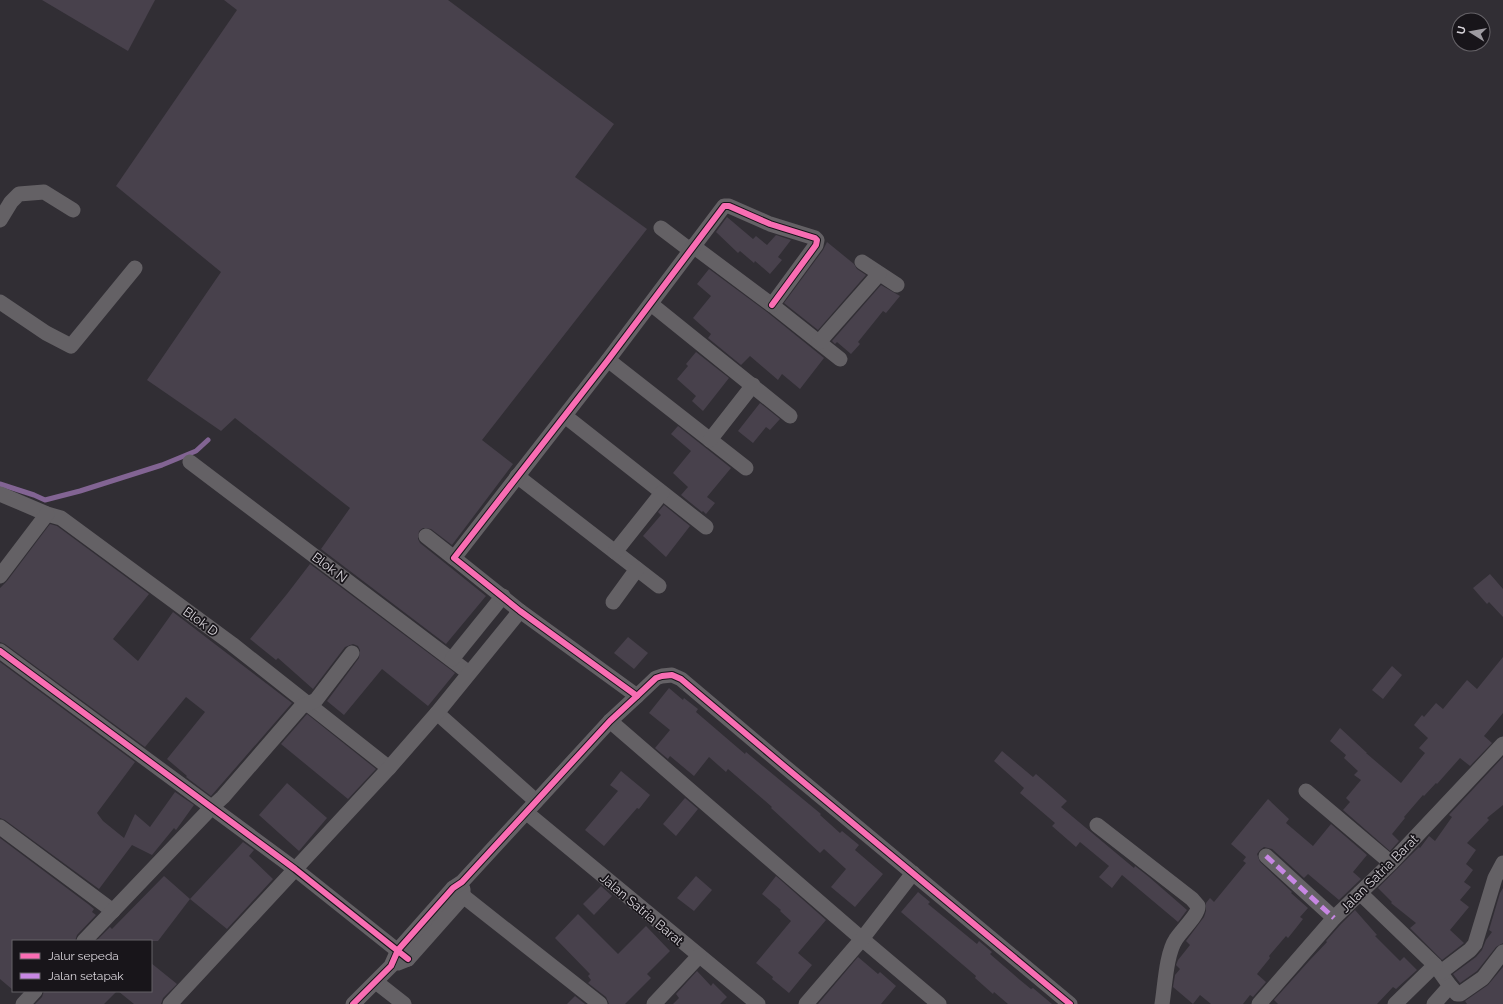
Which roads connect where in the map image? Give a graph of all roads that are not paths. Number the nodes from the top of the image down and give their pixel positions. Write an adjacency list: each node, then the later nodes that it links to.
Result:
1 (73, 210): 2 (street)
2 (0, 220)
3 (661, 228): 4 (street)
4 (691, 248): 10 (street); 11 (street); 11 (street)
5 (862, 262): 7 (street)
6 (135, 268): 9 (street)
7 (879, 274): 8 (street); 12 (street)
8 (897, 285)
9 (0, 302)
10 (651, 304): 14 (street); 15 (street)
11 (772, 305): 12 (street)
12 (819, 342): 13 (street)
13 (840, 359)
14 (608, 360): 16 (street); 18 (street)
15 (753, 385): 17 (street); 18 (street)
16 (564, 416): 21 (street); 22 (street)
17 (790, 416)
18 (710, 440): 20 (street)
19 (190, 462): 37 (street, Blok N)
20 (746, 468)
21 (516, 476): 27 (street); 28 (street)
22 (662, 493): 25 (street); 27 (street)
23 (0, 494): 24 (street, Blok D)
24 (47, 514): 30 (street); 40 (street, Blok D)
25 (706, 527)
26 (426, 536): 28 (street)
27 (615, 552): 29 (street)
28 (454, 558): 32 (street)
29 (637, 569): 31 (street); 33 (street)
30 (0, 576)
31 (659, 586)
32 (503, 596): 34 (street); 37 (street)
33 (613, 602)
34 (520, 611): 38 (street); 39 (street)
35 (0, 651): 46 (street)
36 (352, 653): 40 (street)
37 (452, 659): 38 (street, Blok N)
38 (469, 673): 41 (street)
39 (637, 696): 42 (street); 54 (street)
40 (308, 704): 44 (street, Blok D); 46 (street)
41 (436, 713): 44 (street); 47 (street, Jalan Satria Barat)
42 (610, 720): 47 (street); 59 (street)
43 (1503, 744): 51 (street, Jalan Satria Barat)
44 (389, 768): 53 (street)
45 (1306, 792): 51 (street)
46 (212, 807): 53 (street); 57 (street)
47 (531, 807): 55 (street); 63 (street, Jalan Satria Barat)
48 (1096, 826): 78 (street)
49 (0, 827): 57 (street)
50 (1266, 856): 58 (street)
51 (1391, 863): 56 (street, Jalan Satria Barat)
52 (1503, 863): 64 (street)
53 (295, 869): 62 (street); 69 (street)
54 (913, 873): 59 (street); 77 (street)
55 (459, 889): 62 (street); 72 (street)
56 (1360, 893): 58 (street, Jalan Satria Barat); 64 (street)
57 (113, 911): 60 (street)
58 (1334, 918): 79 (street, Jalan Satria Barat)
59 (862, 939): 75 (street); 76 (street)
60 (85, 940)
61 (1503, 952): 66 (street)
62 (403, 954): 65 (street)
63 (699, 956): 73 (street); 74 (street, Jalan Satria Barat)
64 (1438, 969): 66 (street); 80 (street)
65 (376, 982): 70 (street); 71 (street)
66 (1450, 986): 81 (street)
67 (34, 992): 68 (street)
68 (23, 1004)
69 (170, 1004)
70 (353, 1004)
71 (404, 1004)
72 (600, 1004)
73 (654, 1004)
74 (758, 1004)
75 (806, 1004)
76 (939, 1004)
77 (1070, 1004)
78 (1162, 1004)
79 (1259, 1004)
80 (1394, 1004)
81 (1434, 1004)

